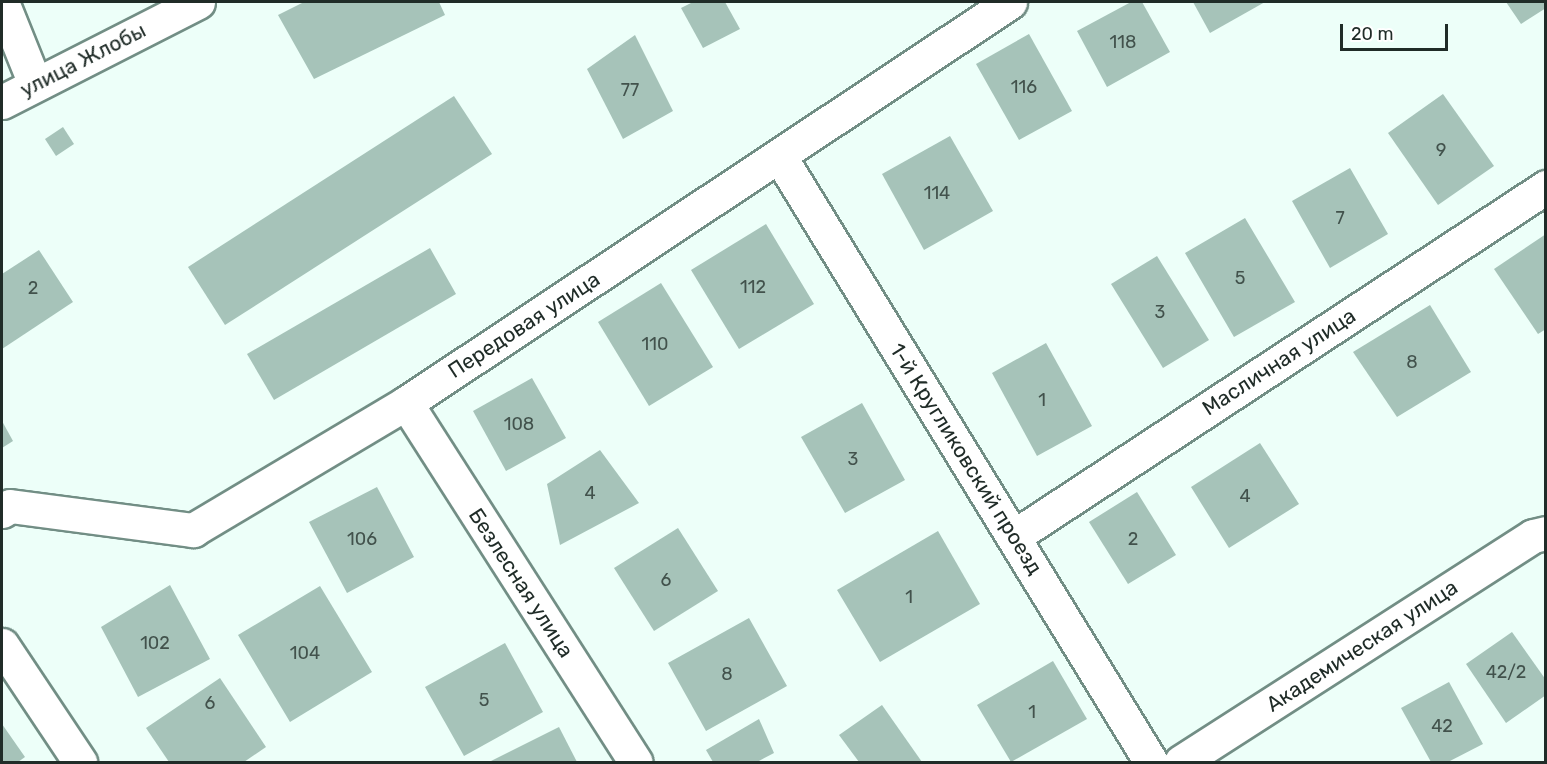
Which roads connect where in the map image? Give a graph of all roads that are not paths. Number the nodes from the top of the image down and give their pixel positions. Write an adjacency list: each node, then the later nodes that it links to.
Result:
1 (2, 2): 4 (street)
2 (198, 2): 4 (street, улица Жлобы)
3 (1010, 2): 6 (street, Передовая улица)
4 (35, 84): 5 (street, улица Жлобы)
5 (2, 102)
6 (780, 157): 8 (street, Передовая улица); 11 (street, 1-й Кругликовский проезд)
7 (1545, 187): 11 (street, Масличная улица)
8 (406, 403): 9 (street, Передовая улица); 14 (street, Безлесная улица)
9 (2, 511)
10 (1545, 533): 16 (street, Академическая улица)
11 (1013, 537): 15 (street, 1-й Кругликовский проезд)
12 (2, 645): 13 (street)
13 (80, 762)
14 (636, 762)
15 (1151, 762)
16 (1181, 762)

